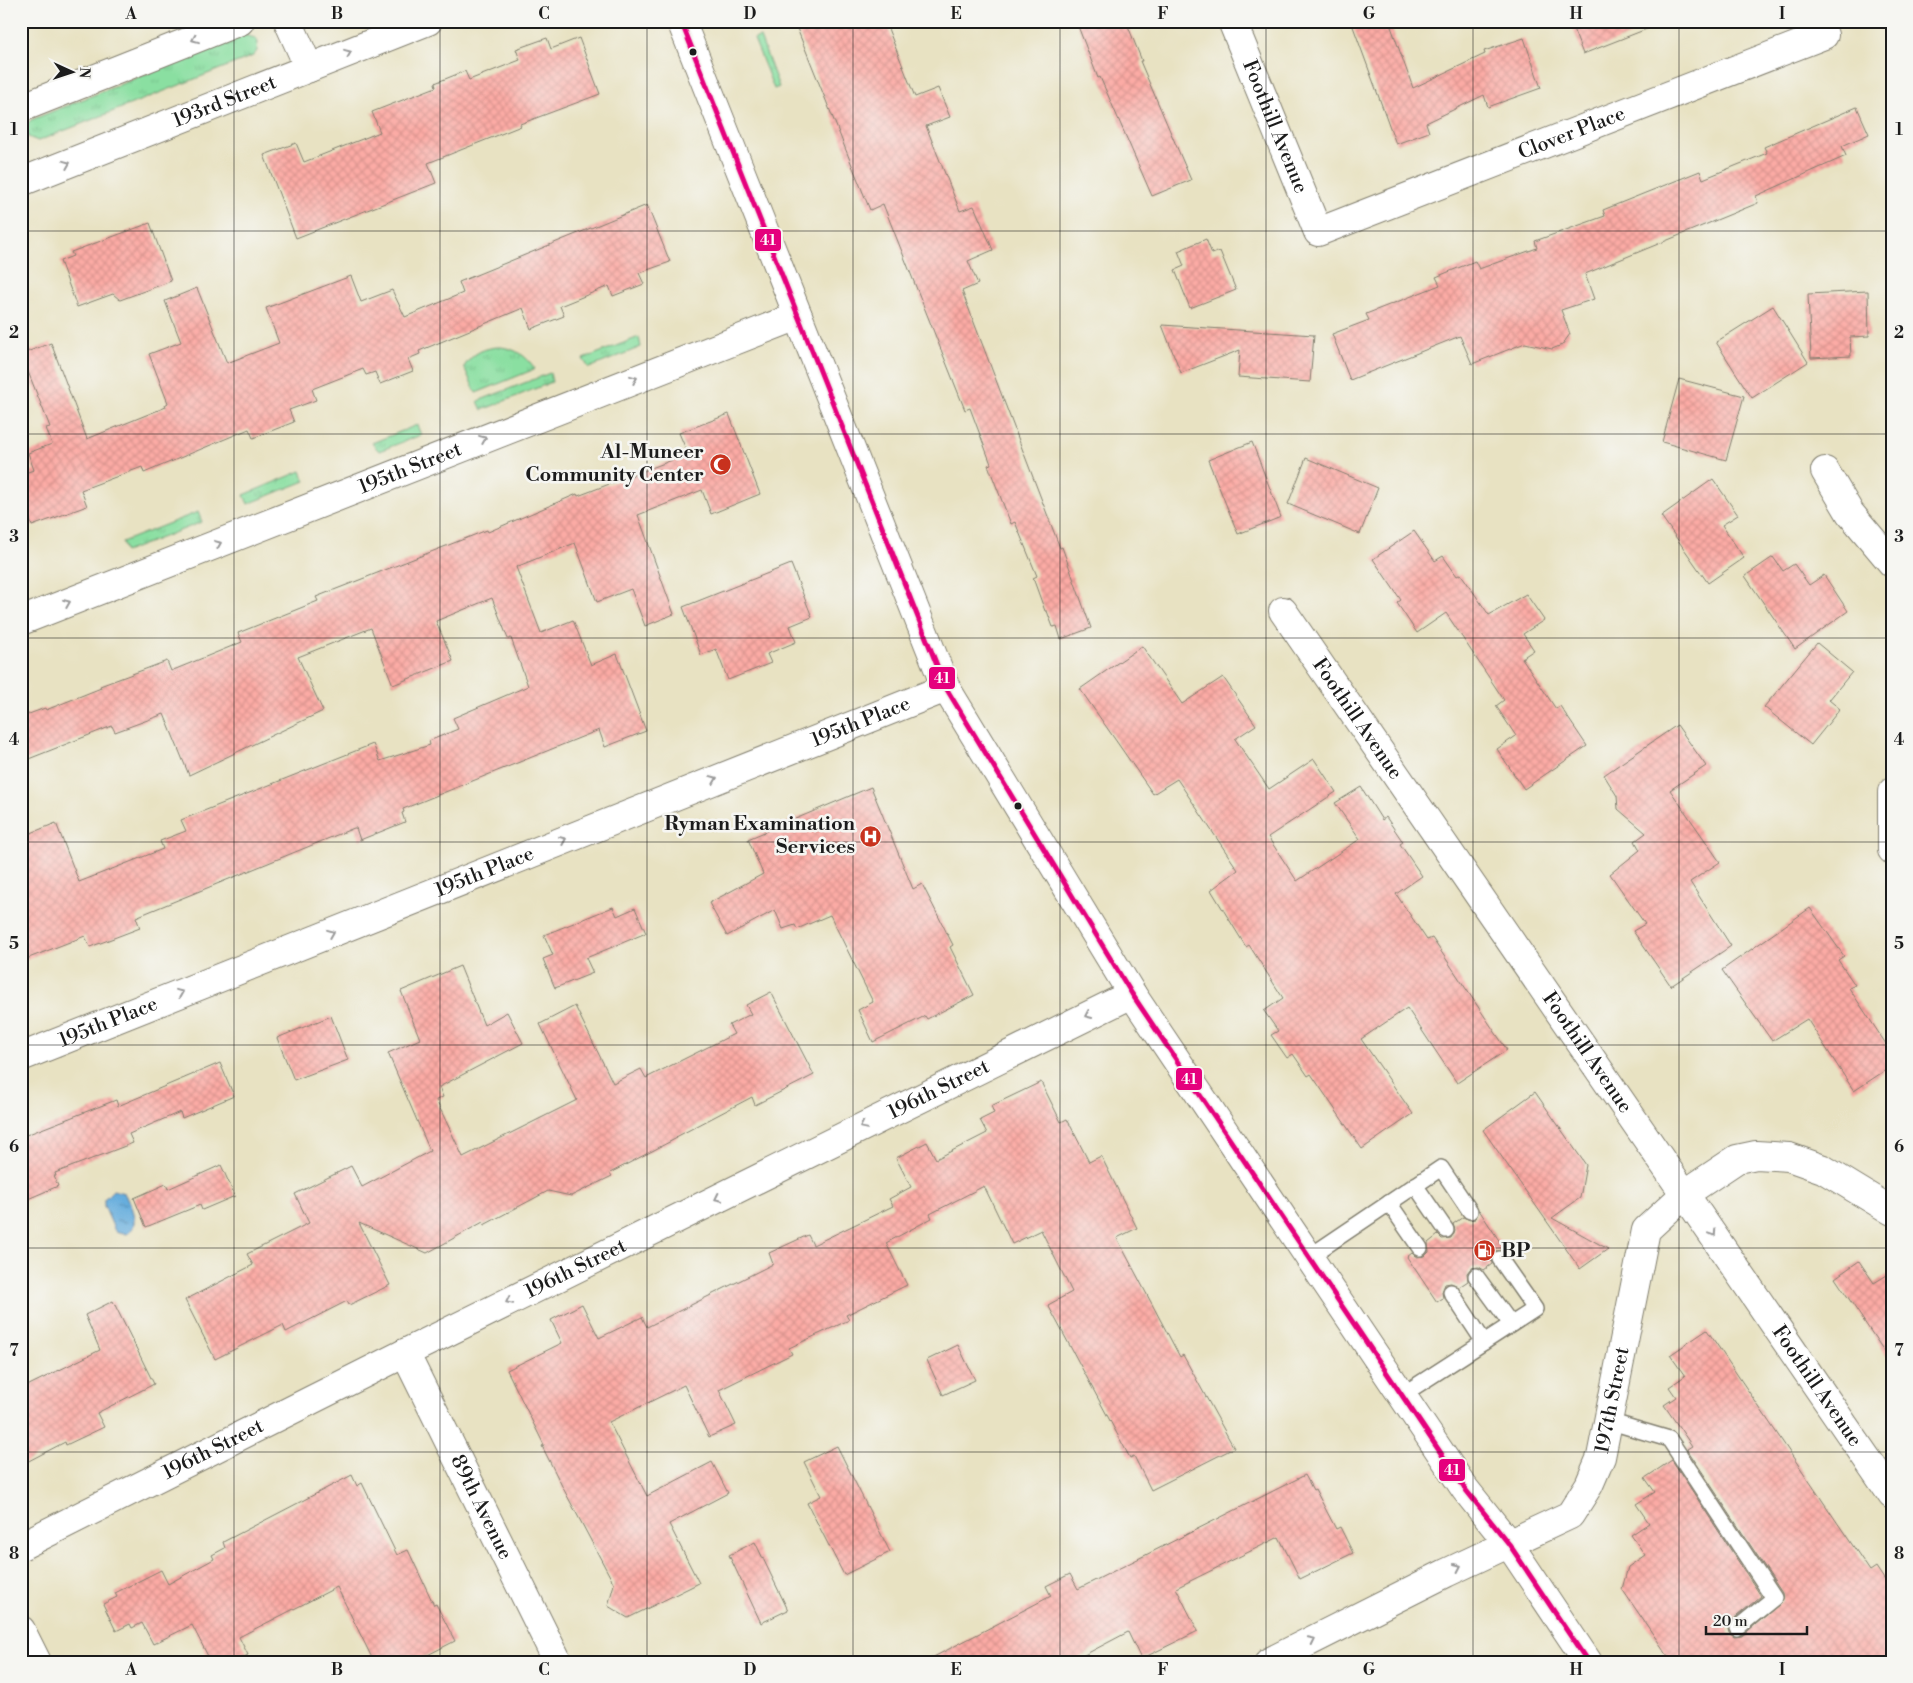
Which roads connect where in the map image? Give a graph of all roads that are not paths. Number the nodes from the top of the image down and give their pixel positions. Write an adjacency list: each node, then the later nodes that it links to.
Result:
1 (240, 21): 8 (street, one-way to 8)
2 (288, 21): 7 (street)
3 (428, 21): 7 (street, 193rd Street, one-way to 3)
4 (681, 21): 11 (street)
5 (1232, 21): 10 (street, Foothill Avenue)
6 (1822, 28): 10 (street, Clover Place)
7 (309, 68): 9 (street, 193rd Street, one-way to 7)
8 (21, 108)
9 (21, 182)
10 (1318, 232)
11 (798, 316): 15 (street, 195th Street, one-way to 11); 16 (street)
12 (1825, 471): 13 (street)
13 (1892, 564)
14 (1283, 611): 22 (street, Foothill Avenue)
15 (21, 621)
16 (946, 688): 19 (street); 20 (street, 195th Place, one-way to 16)
17 (1892, 792): 18 (street)
18 (1892, 850)
19 (1132, 994): 28 (street); 34 (street, 196th Street, one-way to 34)
20 (21, 1057)
21 (1415, 1185): 23 (lane); 24 (lane); 26 (lane)
22 (1686, 1193): 25 (street, 197th Street); 36 (street, 197th Street); 37 (street, Foothill Avenue, one-way to 37)
23 (1389, 1203): 27 (lane); 28 (lane)
24 (1470, 1211)
25 (1892, 1211)
26 (1446, 1230)
27 (1420, 1248)
28 (1309, 1257): 35 (street)
29 (1500, 1259): 32 (lane)
30 (1476, 1276): 32 (lane)
31 (1451, 1292): 33 (lane)
32 (1511, 1324): 33 (lane)
33 (1484, 1342): 35 (lane)
34 (405, 1353): 39 (street, 196th Street); 43 (street, 89th Avenue)
35 (1402, 1395): 38 (street)
36 (1608, 1420): 38 (street, 197th Street); 40 (lane)
37 (1892, 1495)
38 (1509, 1544): 44 (street, 197th Street, one-way to 38); 45 (street)
39 (21, 1546)
40 (1737, 1628)
41 (21, 1630): 42 (street)
42 (37, 1662)
43 (558, 1662)
44 (1269, 1662)
45 (1588, 1662)

